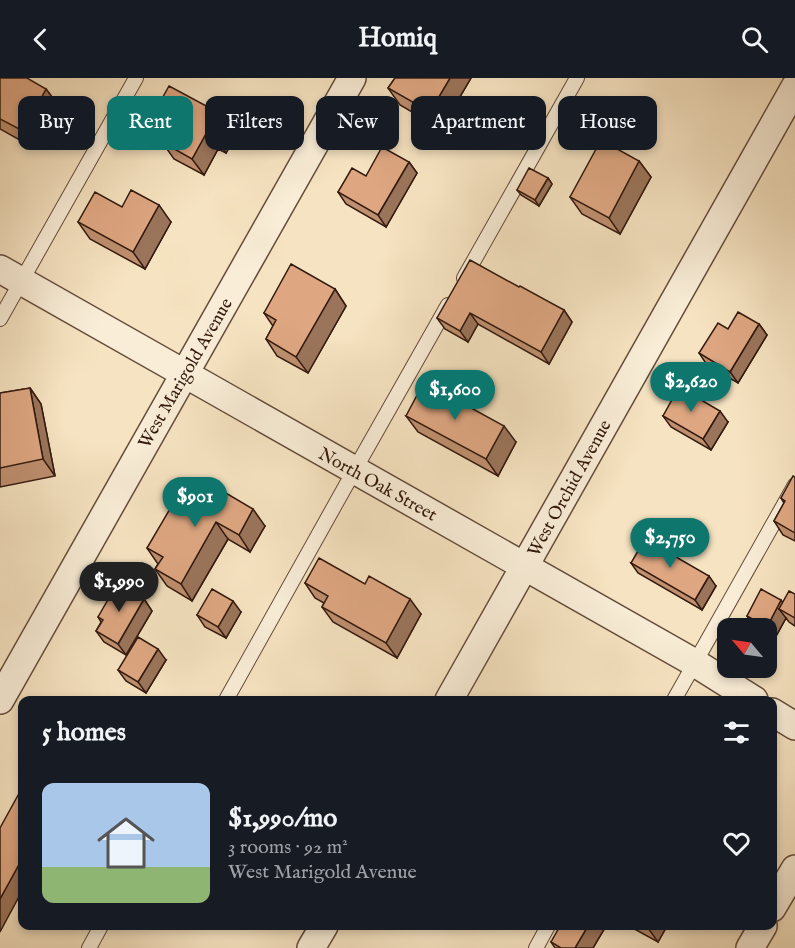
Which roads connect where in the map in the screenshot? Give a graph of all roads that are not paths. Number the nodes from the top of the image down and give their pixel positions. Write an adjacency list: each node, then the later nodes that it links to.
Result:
1 (136, 78): 5 (lane)
2 (352, 78): 7 (street, West Marigold Avenue)
3 (578, 78): 8 (lane)
4 (795, 87): 10 (street, West Orchid Avenue)
5 (10, 276): 6 (lane); 7 (street, North Oak Street)
6 (0, 319)
7 (184, 375): 8 (street, North Oak Street); 16 (street, West Marigold Avenue)
8 (354, 471): 10 (street, North Oak Street); 12 (lane)
9 (795, 485): 11 (lane)
10 (524, 567): 11 (street, North Oak Street); 13 (street, West Orchid Avenue)
11 (695, 663): 14 (lane); 15 (street, North Oak Street)
12 (228, 696)
13 (451, 696)
14 (676, 696)
15 (748, 696)
16 (0, 700)
17 (777, 715): 18 (street)
18 (795, 726)
19 (795, 868): 20 (street)
20 (777, 900)
21 (100, 930): 25 (lane)
22 (322, 930): 26 (street)
23 (547, 930): 27 (lane)
24 (761, 930): 28 (street)
25 (89, 948)
26 (311, 948)
27 (536, 948)
28 (750, 948)

